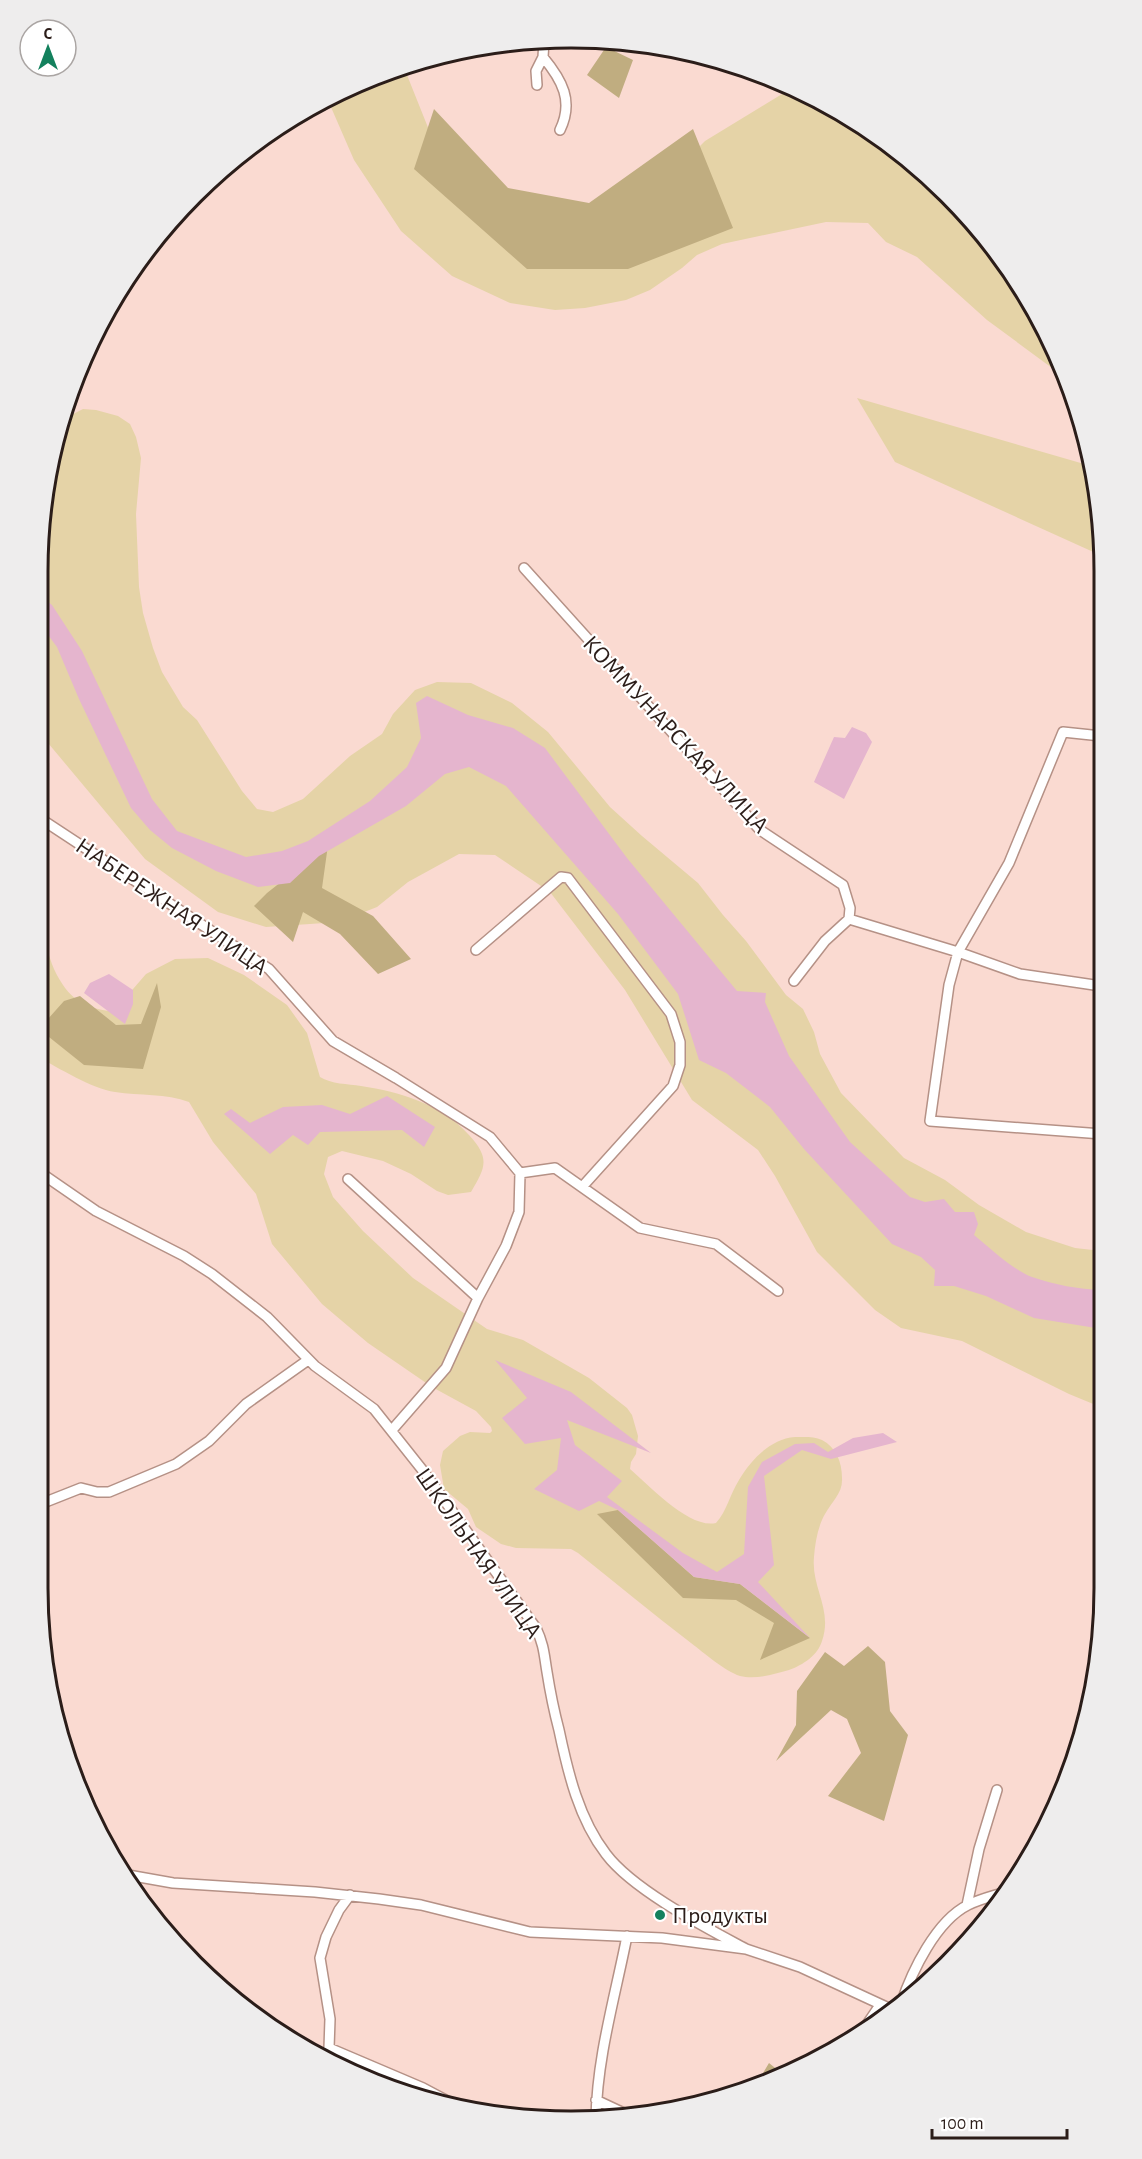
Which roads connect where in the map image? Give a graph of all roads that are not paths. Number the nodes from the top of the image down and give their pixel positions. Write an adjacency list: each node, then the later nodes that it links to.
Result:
1 (544, 49): 2 (street)
2 (543, 57): 3 (street); 4 (street)
3 (537, 85)
4 (560, 130)
5 (524, 568): 8 (street, КОММУНАРСКАЯ УЛИЦА)
6 (1094, 735): 10 (street)
7 (48, 824): 14 (street, НАБЕРЕЖНАЯ УЛИЦА)
8 (849, 919): 10 (street); 11 (street)
9 (476, 950): 17 (street)
10 (958, 952): 12 (street); 13 (street)
11 (794, 981)
12 (1094, 985)
13 (1094, 1133)
14 (520, 1173): 17 (street); 19 (street)
15 (48, 1178): 20 (street, ШКОЛЬНАЯ УЛИЦА)
16 (348, 1179): 19 (street)
17 (582, 1187): 18 (street)
18 (778, 1291)
19 (478, 1298): 21 (street)
20 (308, 1360): 21 (street, ШКОЛЬНАЯ УЛИЦА); 22 (street)
21 (392, 1430): 29 (street, ШКОЛЬНАЯ УЛИЦА)
22 (48, 1500)
23 (997, 1790): 27 (street)
24 (134, 1876): 25 (street, ШКОЛЬНАЯ УЛИЦА)
25 (350, 1895): 28 (street, ШКОЛЬНАЯ УЛИЦА); 34 (street)
26 (993, 1896): 27 (street)
27 (967, 1905): 30 (street)
28 (627, 1936): 29 (street, ШКОЛЬНАЯ УЛИЦА); 37 (street)
29 (746, 1949): 31 (street, ШКОЛЬНАЯ УЛИЦА)
30 (906, 1989)
31 (880, 2005): 32 (street, ШКОЛЬНАЯ УЛИЦА); 33 (street)
32 (884, 2007)
33 (874, 2014)
34 (327, 2051)
35 (332, 2053): 36 (street)
36 (428, 2090)
37 (596, 2100): 38 (street); 39 (street)
38 (615, 2109)
39 (596, 2110)

